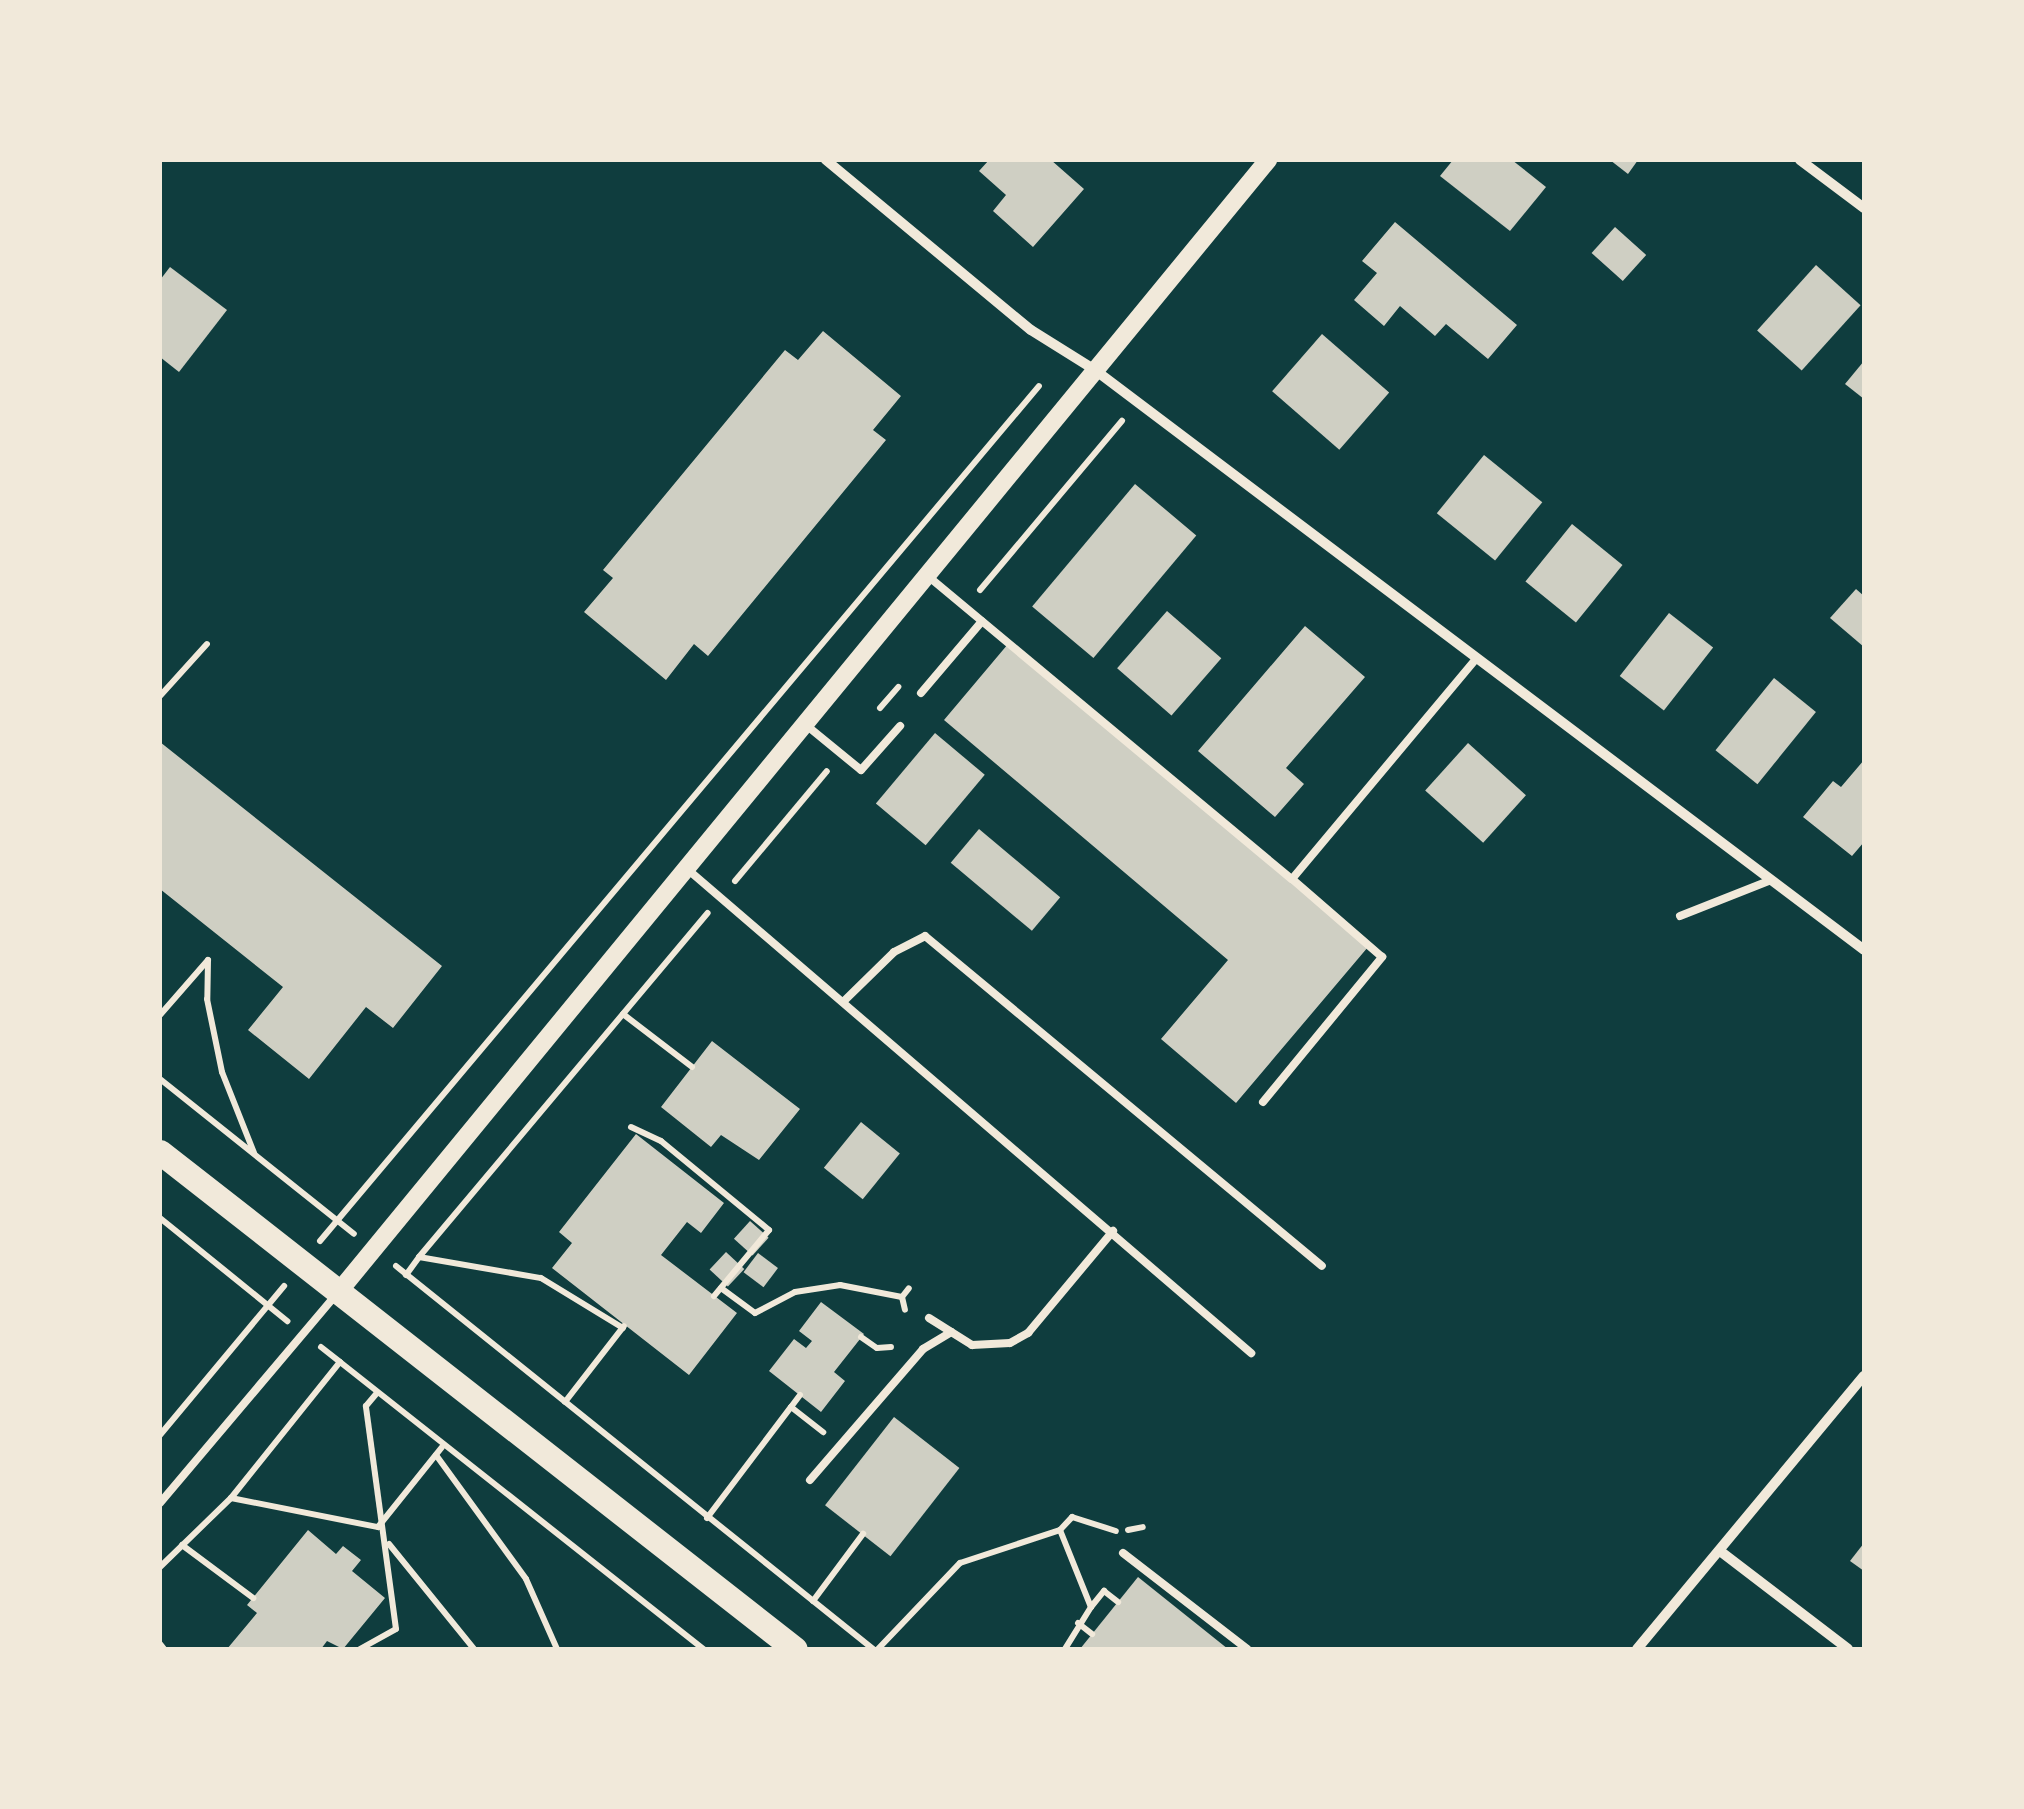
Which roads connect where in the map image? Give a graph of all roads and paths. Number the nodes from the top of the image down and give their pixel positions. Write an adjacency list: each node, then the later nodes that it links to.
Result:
1 (826, 160): 5 (street)
2 (1268, 160): 5 (street)
3 (1800, 160): 4 (street)
4 (1864, 208)
5 (1095, 370): 8 (street); 12 (street)
6 (1039, 386): 35 (path)
7 (1122, 421): 9 (path)
8 (927, 575): 9 (lane); 16 (street)
9 (966, 607): 10 (lane)
10 (982, 621): 14 (lane); 20 (lane)
11 (207, 644): 15 (path)
12 (1476, 658): 20 (lane); 21 (street)
13 (904, 680): 18 (path)
14 (921, 694)
15 (160, 696)
16 (805, 724): 18 (lane); 19 (street)
17 (900, 726): 18 (lane)
18 (842, 754): 22 (path)
19 (686, 868): 22 (lane); 37 (street)
20 (1292, 879): 30 (lane)
21 (1771, 880): 23 (lane); 24 (street)
22 (721, 898): 25 (lane); 27 (path)
23 (1680, 916)
24 (1864, 950)
25 (843, 1002): 36 (lane); 40 (lane)
26 (160, 1014): 33 (path)
27 (623, 1014): 28 (path); 38 (path)
28 (692, 1067)
29 (160, 1079): 33 (path)
30 (1263, 1102)
31 (631, 1127): 42 (path)
32 (160, 1152): 39 (main road)
33 (255, 1155): 35 (path)
34 (160, 1218): 47 (path)
35 (337, 1220): 37 (path); 39 (path)
36 (1113, 1231): 50 (lane); 54 (lane)
37 (374, 1249): 41 (path); 44 (street)
38 (419, 1257): 41 (path); 59 (path)
39 (300, 1265): 44 (main road); 47 (path)
40 (1322, 1266)
41 (406, 1275): 59 (path)
42 (721, 1288): 45 (path); 46 (path)
43 (909, 1288): 46 (path)
44 (336, 1295): 51 (lane); 88 (main road)
45 (714, 1296)
46 (902, 1297): 49 (path)
47 (268, 1305): 51 (path); 61 (path)
48 (929, 1318): 50 (lane)
49 (904, 1328)
50 (950, 1332): 65 (lane)
51 (304, 1334): 55 (path); 67 (lane)
52 (861, 1337): 53 (path)
53 (898, 1344)
54 (1251, 1352)
55 (340, 1362): 57 (path); 66 (path)
56 (1864, 1376): 75 (street)
57 (377, 1393): 63 (path); 69 (path)
58 (800, 1395): 60 (path)
59 (565, 1402): 68 (path)
60 (792, 1408): 62 (path); 68 (path)
61 (160, 1435)
62 (827, 1435)
63 (442, 1447): 64 (path); 87 (path)
64 (436, 1455): 69 (path); 86 (path)
65 (810, 1480)
66 (231, 1498): 69 (path); 74 (path)
67 (160, 1504)
68 (707, 1518): 79 (path)
69 (384, 1519): 73 (path)
70 (1143, 1526): 71 (path)
71 (1060, 1530): 81 (path); 89 (path)
72 (863, 1534): 79 (path)
73 (388, 1543): 84 (path); 85 (path)
74 (182, 1545): 77 (path); 78 (path)
75 (1720, 1551): 92 (street); 93 (street)
76 (1123, 1552): 91 (lane)
77 (160, 1567)
78 (253, 1598)
79 (813, 1601): 89 (path)
80 (1118, 1602): 81 (path)
81 (1091, 1608): 82 (path)
82 (1078, 1623): 83 (path); 90 (path)
83 (1092, 1634)
84 (360, 1649)
85 (474, 1649)
86 (557, 1649)
87 (704, 1649)
88 (795, 1649)
89 (876, 1649)
90 (1066, 1649)
91 (1247, 1649)
92 (1637, 1649)
93 (1848, 1649)

